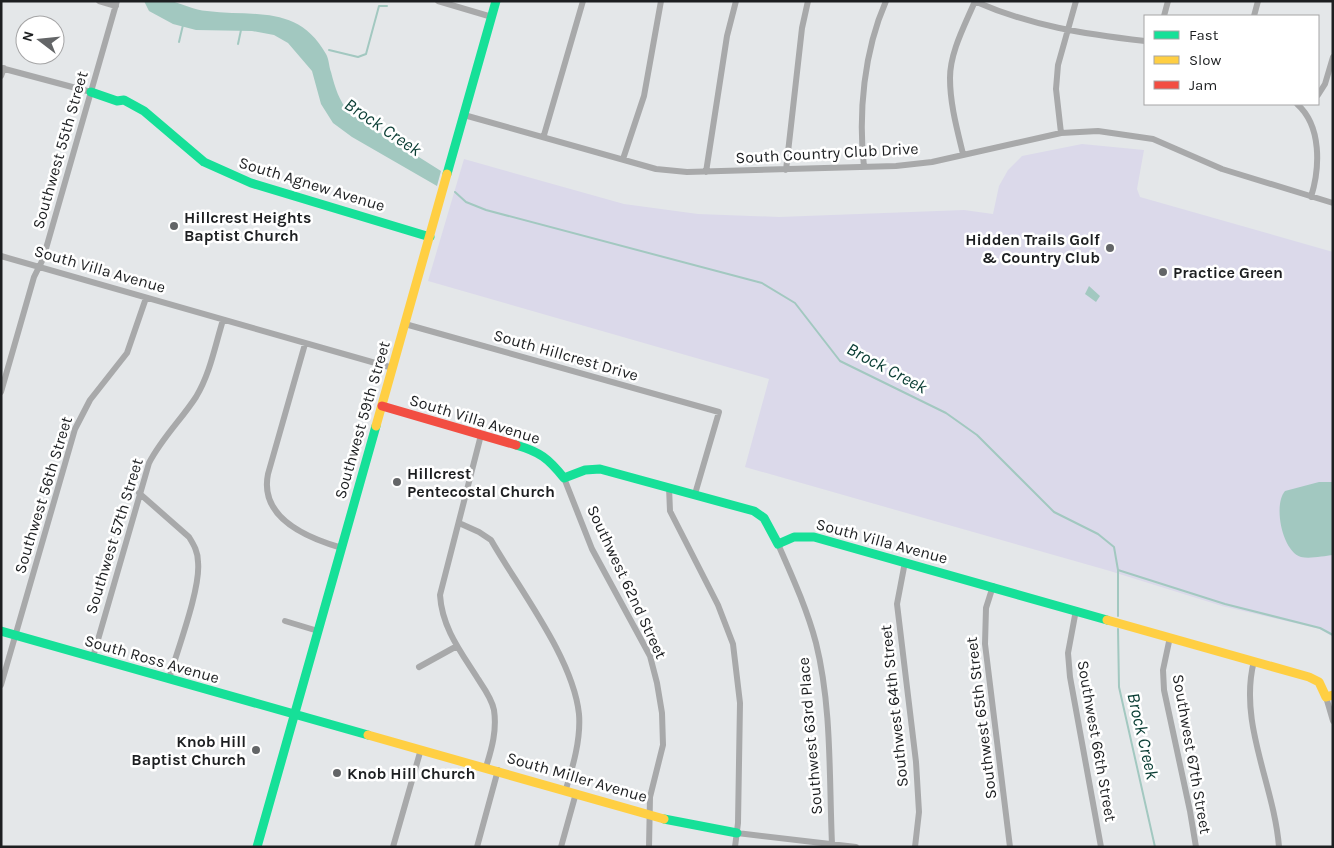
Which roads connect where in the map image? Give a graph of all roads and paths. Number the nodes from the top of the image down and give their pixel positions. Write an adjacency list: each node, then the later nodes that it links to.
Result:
1 (99, 1): 13 (street)
2 (438, 1): 16 (street)
3 (496, 1): 16 (street, Southwest 59th Street)
4 (583, 1): 29 (street)
5 (661, 1): 31 (street)
6 (736, 1): 34 (street)
7 (808, 1): 33 (street)
8 (886, 1): 32 (street)
9 (974, 1): 17 (street); 30 (street)
10 (1076, 1): 17 (street)
11 (1168, 1): 14 (street)
12 (1258, 1): 15 (street)
13 (116, 4): 22 (street, Southwest 55th Street)
14 (1164, 15)
15 (1254, 15)
16 (492, 17): 27 (street, Southwest 59th Street)
17 (1067, 31): 18 (street); 28 (street)
18 (1144, 41)
19 (1333, 57): 23 (street)
20 (2, 68): 21 (street); 22 (street, South Agnew Avenue)
21 (1, 76)
22 (91, 92): 37 (street, South Agnew Avenue); 39 (street, Southwest 55th Street)
23 (1319, 93)
24 (1298, 105): 26 (street)
25 (1307, 105): 26 (street)
26 (1303, 109): 35 (street)
27 (464, 115): 29 (street, South Country Club Drive); 37 (street, Southwest 59th Street)
28 (1061, 133): 30 (street, South Country Club Drive); 35 (street, South Country Club Drive)
29 (544, 136): 31 (street, South Country Club Drive)
30 (963, 154): 32 (street, South Country Club Drive)
31 (623, 159): 34 (street, South Country Club Drive)
32 (864, 166): 33 (street, South Country Club Drive)
33 (786, 170): 34 (street, South Country Club Drive)
34 (706, 172)
35 (1311, 197): 36 (street, South Country Club Drive)
36 (1333, 203)
37 (430, 237): 42 (street, Southwest 59th Street)
38 (1, 256): 39 (street, South Villa Avenue)
39 (39, 267): 40 (street, South Villa Avenue); 45 (street, Southwest 55th Street)
40 (146, 298): 41 (street, South Villa Avenue); 61 (street, Southwest 56th Street)
41 (223, 320): 43 (street, South Villa Avenue); 50 (street, Southwest 57th Street)
42 (405, 324): 44 (street, Southwest 59th Street); 51 (street, South Hillcrest Drive)
43 (305, 344): 44 (street, South Villa Avenue); 54 (street)
44 (393, 368): 46 (street, Southwest 59th Street)
45 (1, 392)
46 (382, 406): 47 (street, South Villa Avenue); 54 (street, Southwest 59th Street)
47 (481, 435): 48 (street, South Villa Avenue); 52 (street)
48 (564, 478): 49 (street); 77 (street, Southwest 62nd Street)
49 (669, 487): 51 (street); 78 (street)
50 (139, 494): 64 (street, Southwest 57th Street); 67 (street)
51 (695, 494): 53 (street)
52 (459, 523): 63 (street); 75 (street)
53 (778, 544): 55 (street, South Villa Avenue); 79 (street, Southwest 63rd Place)
54 (342, 548): 60 (street, Southwest 59th Street)
55 (905, 562): 56 (street, South Villa Avenue); 87 (street, Southwest 64th Street)
56 (993, 586): 57 (street, South Villa Avenue); 88 (street, Southwest 65th Street)
57 (1076, 610): 62 (street, South Villa Avenue); 89 (street, Southwest 66th Street)
58 (285, 621): 60 (street)
59 (1, 631): 61 (street, South Ross Avenue)
60 (318, 632): 70 (street, Southwest 59th Street)
61 (15, 635): 64 (street, South Ross Avenue); 68 (street, Southwest 56th Street)
62 (1170, 637): 65 (street, South Villa Avenue); 90 (street, Southwest 67th Street)
63 (457, 646): 66 (street); 73 (street)
64 (93, 657): 67 (street, South Ross Avenue)
65 (1254, 661): 69 (street, South Villa Avenue); 91 (street)
66 (419, 667)
67 (169, 679): 70 (street, South Ross Avenue)
68 (1, 685)
69 (1329, 696): 71 (street)
70 (295, 714): 72 (street, South Miller Avenue); 80 (street, Southwest 59th Street)
71 (1333, 721)
72 (421, 749): 73 (street, South Miller Avenue); 81 (street)
73 (486, 767): 74 (street, South Miller Avenue)
74 (498, 770): 75 (street, South Miller Avenue); 82 (street)
75 (566, 789): 76 (street, South Miller Avenue)
76 (576, 793): 77 (street, South Miller Avenue); 83 (street)
77 (650, 814): 78 (street, South Miller Avenue); 84 (street, Southwest 62nd Street)
78 (737, 833): 79 (street, South Miller Avenue); 85 (street)
79 (832, 844): 86 (street, South Miller Avenue)
80 (257, 847)
81 (392, 847)
82 (476, 847)
83 (561, 847)
84 (648, 847)
85 (735, 847)
86 (856, 847)
87 (915, 847)
88 (1010, 847)
89 (1101, 847)
90 (1196, 847)
91 (1279, 847)

